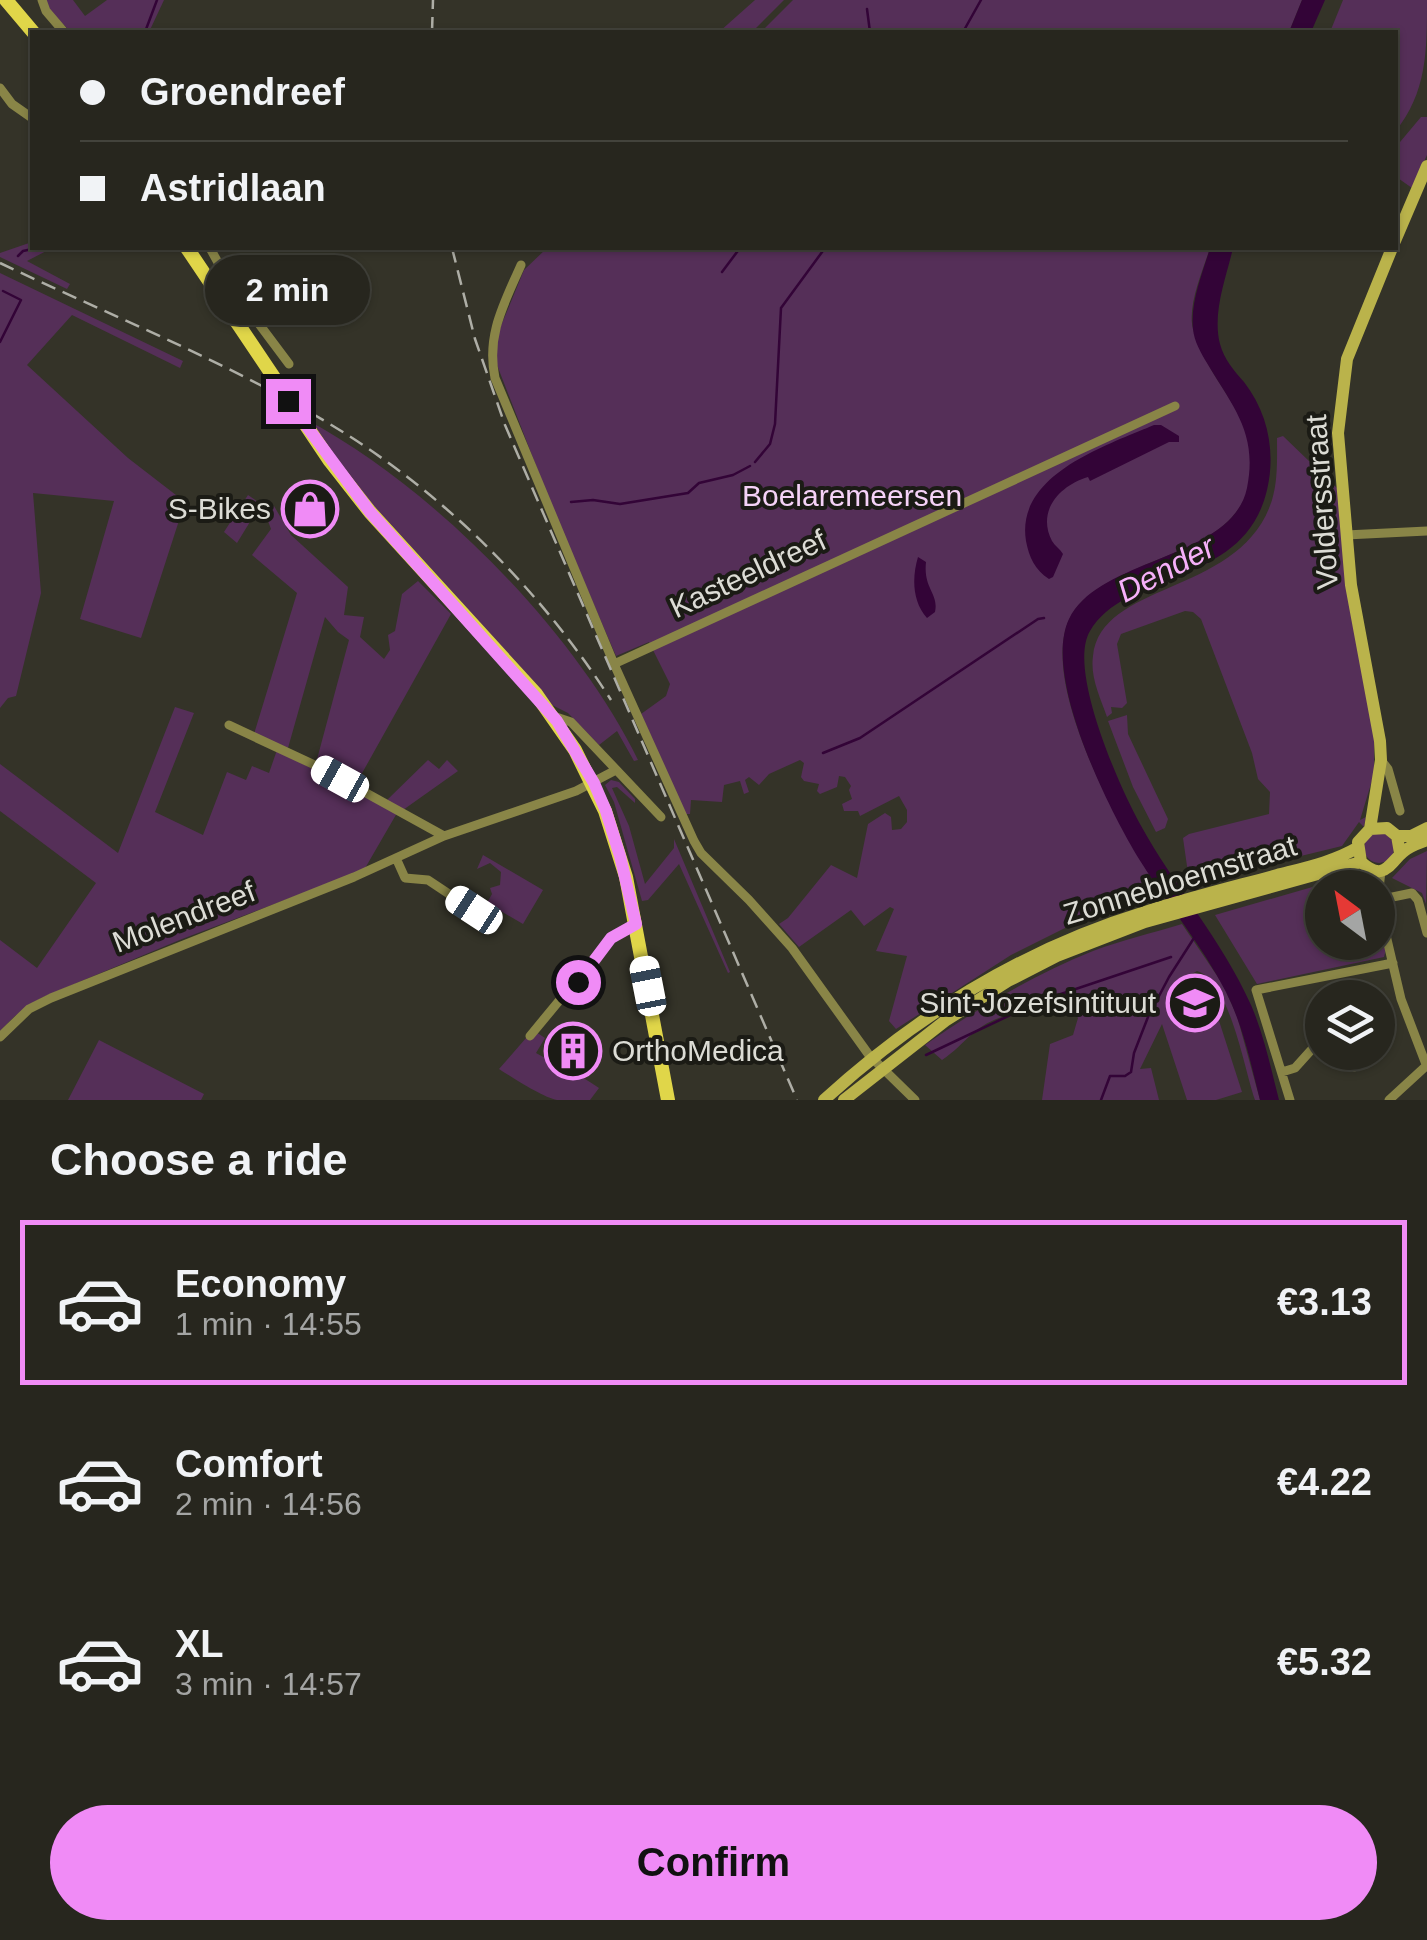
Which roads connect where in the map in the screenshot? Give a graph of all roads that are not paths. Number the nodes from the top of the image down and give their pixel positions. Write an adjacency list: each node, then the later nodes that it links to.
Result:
1 (6, 0): 3 (main road)
2 (42, 0): 4 (street)
3 (31, 30)
4 (62, 30)
5 (0, 88): 6 (street)
6 (30, 117)
7 (1427, 166): 8 (main road, Voldersstraat)
8 (1398, 235)
9 (188, 250): 14 (main road)
10 (211, 250): 13 (street)
11 (1391, 250): 18 (main road, Voldersstraat)
12 (521, 265): 19 (street)
13 (221, 268): 14 (street); 15 (street)
14 (206, 278): 20 (main road)
15 (289, 364)
16 (1175, 406): 19 (street, Kasteeldreef)
17 (1427, 531): 18 (street)
18 (1346, 535): 22 (main road, Voldersstraat)
19 (614, 664): 49 (street)
20 (553, 716): 23 (street); 24 (main road)
21 (230, 726): 30 (street)
22 (1380, 766): 25 (street, Voldersstraat); 27 (main road, Voldersstraat); 29 (main road, Voldersstraat)
23 (614, 771): 24 (street, Molendreef); 26 (street)
24 (594, 783): 30 (street, Molendreef); 40 (main road)
25 (1400, 811)
26 (661, 817)
27 (1370, 828): 29 (main road); 34 (main road)
28 (1427, 828): 29 (main road)
29 (1392, 832): 32 (main road)
30 (444, 836): 33 (street, Molendreef)
31 (1427, 840): 32 (main road, Zonnebloemstraat)
32 (1400, 853): 34 (main road, Zonnebloemstraat)
33 (396, 858): 38 (street); 47 (street, Molendreef)
34 (1368, 863): 35 (street); 36 (street); 39 (main road, Zonnebloemstraat)
35 (1370, 870)
36 (1370, 870)
37 (1395, 896): 41 (street)
38 (474, 910)
39 (1143, 917): 49 (main road, Zonnebloemstraat); 51 (main road, Zonnebloemstraat)
40 (636, 924): 46 (street); 53 (main road)
41 (1427, 932)
42 (1391, 960): 43 (street)
43 (1392, 963): 44 (street); 52 (street)
44 (1391, 980)
45 (1395, 1013): 50 (street)
46 (530, 1036)
47 (0, 1038)
48 (1305, 1054): 52 (street)
49 (872, 1058): 51 (street); 54 (main road, Zonnebloemstraat)
50 (1427, 1067): 58 (street)
51 (883, 1070): 55 (main road, Zonnebloemstraat); 56 (street)
52 (1282, 1072): 57 (street)
53 (668, 1100)
54 (824, 1100)
55 (844, 1100)
56 (914, 1100)
57 (1290, 1100)
58 (1390, 1100)

